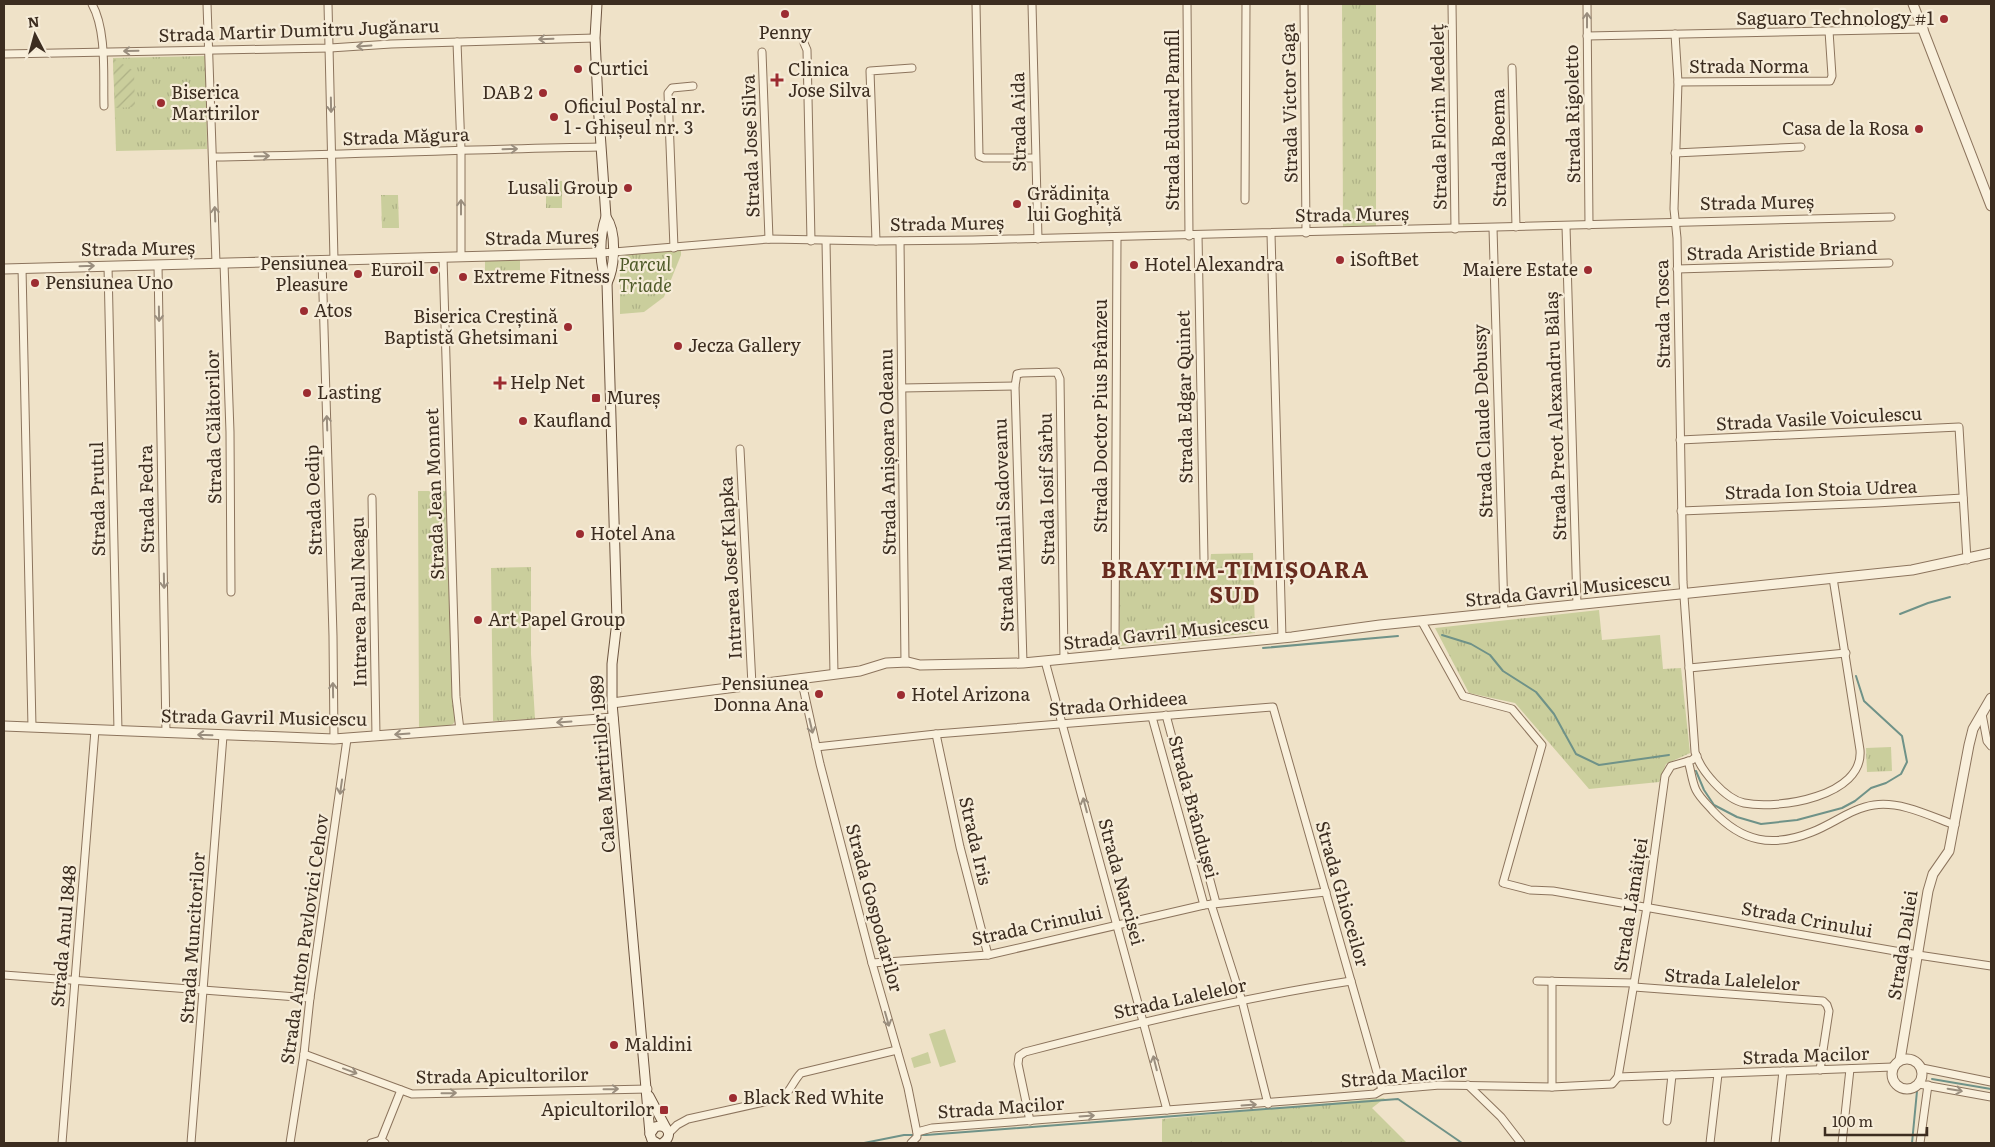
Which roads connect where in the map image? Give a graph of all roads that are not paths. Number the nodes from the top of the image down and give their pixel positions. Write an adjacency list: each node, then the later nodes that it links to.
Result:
1 (92, 4): 23 (street)
2 (207, 4): 22 (street, Strada Călătorilor)
3 (328, 4): 21 (street)
4 (590, 4): 18 (street, Calea Martirilor 1989)
5 (597, 4): 18 (street, Calea Martirilor 1989)
6 (976, 4): 37 (street)
7 (1032, 4): 37 (street, Strada Aida)
8 (1187, 4): 51 (street, Strada Eduard Pamfil)
9 (1246, 4): 38 (street)
10 (1304, 4): 48 (street, Strada Victor Gaga)
11 (1452, 4): 47 (street, Strada Florin Medeleț)
12 (1587, 4): 17 (street, Strada Rigoletto, one-way to 12)
13 (1913, 4): 14 (street)
14 (1924, 29): 15 (street); 39 (street)
15 (1829, 31): 16 (street); 28 (street, Strada Norma)
16 (1675, 34): 17 (street); 28 (street, Strada Tosca)
17 (1587, 36): 43 (street, Strada Rigoletto)
18 (595, 38): 19 (street, Strada Martir Dumitru Jugănaru, one-way to 19); 31 (street, Calea Martirilor 1989)
19 (457, 42): 21 (street, Strada Martir Dumitru Jugănaru, one-way to 21); 33 (street)
20 (804, 43): 55 (street)
21 (330, 48): 22 (street, Strada Martir Dumitru Jugănaru); 35 (street, one-way to 35)
22 (209, 50): 23 (street, Strada Martir Dumitru Jugănaru, one-way to 23); 36 (street, Strada Călătorilor)
23 (102, 51): 25 (street, Strada Martir Dumitru Jugănaru); 30 (street)
24 (762, 52): 53 (street, Strada Jose Silva)
25 (4, 54)
26 (912, 68): 57 (street)
27 (1512, 68): 45 (street, Strada Boema)
28 (1678, 82): 34 (street, Strada Tosca)
29 (693, 86): 59 (street)
30 (104, 106)
31 (600, 147): 33 (street, Strada Măgura, one-way to 31); 40 (street, Calea Martirilor 1989)
32 (1802, 147): 34 (street)
33 (461, 150): 35 (street, Strada Măgura); 62 (street, one-way to 33)
34 (1675, 152): 42 (street, Strada Tosca)
35 (332, 155): 36 (street, Strada Măgura, one-way to 35); 65 (street)
36 (213, 157): 66 (street, Strada Călătorilor, one-way to 36)
37 (1035, 158): 54 (street, Strada Aida)
38 (1245, 200)
39 (1991, 206)
40 (606, 217): 60 (street, Calea Martirilor 1989); 61 (street, Calea Martirilor 1989)
41 (1891, 217): 42 (street, Strada Mureș)
42 (1675, 221): 43 (street, Strada Mureș); 72 (street, Strada Tosca)
43 (1589, 225): 44 (street, Strada Mureș)
44 (1566, 226): 45 (street, Strada Mureș); 87 (street, Strada Preot Alexandru Bălaș)
45 (1516, 227): 46 (street, Strada Mureș)
46 (1492, 228): 47 (street, Strada Mureș); 88 (street, Strada Claude Debussy)
47 (1455, 229): 48 (street, Strada Mureș)
48 (1306, 233): 49 (street, Strada Mureș)
49 (1271, 234): 50 (street, Strada Mureș); 90 (street)
50 (1198, 235): 51 (street, Strada Mureș); 82 (street, Strada Edgar Quinet)
51 (1189, 236): 52 (street, Strada Mureș)
52 (1117, 237): 54 (street, Strada Mureș); 92 (street, Strada Doctor Pius Brânzeu)
53 (769, 239): 55 (street, Strada Mureș); 59 (street, Strada Mureș)
54 (1038, 239): 58 (street, Strada Mureș)
55 (811, 241): 56 (street, Strada Mureș)
56 (826, 241): 57 (street, Strada Mureș); 98 (street)
57 (876, 241): 58 (street, Strada Mureș)
58 (900, 241): 75 (street, Strada Anișoara Odeanu)
59 (674, 248): 60 (street, Strada Mureș)
60 (613, 252): 61 (street, Strada Mureș); 73 (street, Calea Martirilor 1989)
61 (602, 253): 62 (street, Strada Mureș); 73 (street, Calea Martirilor 1989)
62 (461, 256): 63 (street, Strada Mureș)
63 (443, 257): 65 (street, Strada Mureș); 112 (street, Strada Jean Monnet)
64 (322, 260): 65 (street, Strada Mureș); 66 (street, Strada Mureș); 118 (street, Strada Oedip, one-way to 64)
65 (334, 260)
66 (220, 263): 68 (street, Strada Mureș); 85 (street, Strada Călătorilor)
67 (1888, 263): 72 (street, Strada Aristide Briand)
68 (158, 265): 69 (street, Strada Mureș); 114 (street, Strada Fedra, one-way to 114)
69 (108, 266): 70 (street, Strada Mureș, one-way to 69); 113 (street, Strada Prutul)
70 (22, 268): 71 (street, Strada Mureș); 110 (street)
71 (4, 269)
72 (1677, 269): 76 (street, Strada Tosca)
73 (607, 283): 102 (street, Calea Martirilor 1989)
74 (1015, 386): 75 (street); 93 (street, Strada Iosif Sârbu); 96 (street, Strada Mihail Sadoveanu)
75 (902, 388): 95 (street, Strada Anișoara Odeanu)
76 (1680, 440): 79 (street, Strada Vasile Voiculescu); 80 (street, Strada Tosca)
77 (740, 449): 100 (street, Intrarea Josef Klapka)
78 (372, 498): 117 (street, Intrarea Paul Neagu)
79 (1963, 498): 80 (street, Strada Ion Stoia Udrea); 83 (street)
80 (1681, 510): 86 (street, Strada Tosca)
81 (1991, 553): 83 (street, Strada Gavril Musicescu)
82 (1204, 559)
83 (1967, 560): 84 (street, Strada Gavril Musicescu)
84 (1833, 578): 86 (street, Strada Gavril Musicescu); 91 (street)
85 (231, 592)
86 (1684, 593): 87 (street, Strada Gavril Musicescu); 97 (street, Strada Tosca)
87 (1577, 605): 88 (street, Strada Gavril Musicescu)
88 (1504, 613): 89 (street, Strada Gavril Musicescu)
89 (1422, 622): 90 (street, Strada Gavril Musicescu); 127 (street, Strada Crinului)
90 (1282, 638): 92 (street, Strada Gavril Musicescu)
91 (1846, 653): 97 (street); 122 (street)
92 (1115, 654): 93 (street, Strada Gavril Musicescu)
93 (1064, 660): 94 (street, Strada Gavril Musicescu)
94 (1045, 661): 96 (street, Strada Gavril Musicescu); 108 (street, Strada Narcisei)
95 (905, 662): 96 (street, Strada Gavril Musicescu); 98 (street, Strada Gavril Musicescu)
96 (1023, 664)
97 (1689, 668): 122 (street)
98 (834, 674): 99 (street, Strada Gavril Musicescu)
99 (801, 678): 100 (street, Strada Gavril Musicescu); 121 (street, Strada Gospodarilor, one-way to 121)
100 (752, 685): 102 (street, Strada Gavril Musicescu)
101 (1991, 698): 104 (street, Strada Daliei)
102 (612, 703): 107 (street, Calea Martirilor 1989)
103 (1273, 707): 105 (street, Strada Orhideea); 125 (street, Strada Ghioceilor)
104 (1982, 714): 120 (street); 124 (street, Strada Daliei)
105 (1166, 715): 106 (street, Strada Orhideea); 126 (street, Strada Brândușei)
106 (1152, 716): 108 (street, Strada Orhideea); 126 (street, Strada Brândușei)
107 (613, 718): 112 (street, Strada Gavril Musicescu, one-way to 112); 160 (street, Calea Martirilor 1989)
108 (1062, 724): 115 (street, Strada Orhideea); 128 (street, Strada Narcisei, one-way to 108)
109 (4, 726): 110 (street, Strada Gavril Musicescu)
110 (32, 727): 111 (street, Strada Gavril Musicescu)
111 (95, 730): 113 (street, Strada Gavril Musicescu); 134 (street, Strada Anul 1848)
112 (460, 730): 117 (street, Strada Gavril Musicescu, one-way to 117)
113 (118, 731): 114 (street, Strada Gavril Musicescu)
114 (166, 733): 116 (street, Strada Gavril Musicescu, one-way to 114)
115 (936, 734): 121 (street, Strada Orhideea); 129 (street, Strada Iris)
116 (223, 736): 118 (street, Strada Gavril Musicescu); 139 (street, Strada Muncitorilor)
117 (376, 736): 119 (street, Strada Gavril Musicescu)
118 (334, 739): 119 (street, Strada Gavril Musicescu)
119 (347, 739): 140 (street, Strada Anton Pavlovici Cehov, one-way to 140)
120 (1991, 746)
121 (816, 747): 131 (street, Strada Gospodarilor)
122 (1697, 756): 123 (street, Strada Lămâiței)
123 (1688, 761): 124 (street); 127 (street, Strada Lămâiței)
124 (1955, 825): 130 (street, Strada Daliei)
125 (1326, 892): 126 (street, Strada Crinului); 135 (street, Strada Ghioceilor)
126 (1210, 904): 128 (street, Strada Crinului); 141 (street, Strada Brândușei)
127 (1646, 907): 130 (street, Strada Crinului); 138 (street, Strada Lămâiței)
128 (1117, 924): 129 (street, Strada Crinului); 142 (street, Strada Narcisei)
129 (988, 954): 131 (street, Strada Crinului)
130 (1918, 955): 132 (street, Strada Crinului); 145 (street, Strada Daliei)
131 (872, 963): 143 (street, Strada Gospodarilor, one-way to 143)
132 (1991, 966)
133 (4, 975): 134 (street)
134 (75, 980): 139 (street); 170 (street, Strada Anul 1848)
135 (1351, 981): 141 (street, Strada Lalelelor); 159 (street, Strada Ghioceilor)
136 (1537, 981): 137 (street, Strada Lalelelor)
137 (1552, 981): 138 (street, Strada Lalelelor); 157 (street)
138 (1634, 985): 149 (street, Strada Lalelelor); 153 (street, Strada Lămâiței)
139 (204, 990): 140 (street); 171 (street, Strada Muncitorilor)
140 (310, 998): 144 (street, Strada Anton Pavlovici Cehov)
141 (1242, 1002): 142 (street, Strada Lalelelor); 162 (street, Strada Brândușei)
142 (1144, 1022): 163 (street, Strada Narcisei, one-way to 142); 164 (street, Strada Lalelelor)
143 (897, 1050): 166 (street); 167 (street, Strada Gospodarilor)
144 (304, 1054): 158 (street, Strada Apicultorilor, one-way to 158); 172 (street, Strada Anton Pavlovici Cehov)
145 (1900, 1060): 146 (street); 147 (street)
146 (1892, 1068): 148 (street, Strada Macilor); 155 (street)
147 (1922, 1068): 154 (street); 155 (street)
148 (1850, 1069): 149 (street, Strada Macilor); 177 (street)
149 (1820, 1070): 150 (street, Strada Macilor)
150 (1783, 1071): 151 (street, Strada Macilor); 176 (street)
151 (1718, 1074): 152 (street, Strada Macilor); 175 (street)
152 (1672, 1075): 153 (street, Strada Macilor); 165 (street)
153 (1618, 1077): 157 (street, Strada Macilor)
154 (1991, 1082)
155 (1923, 1084): 161 (street, one-way to 161); 178 (street)
156 (1468, 1085): 157 (street, Strada Macilor); 159 (street, Strada Macilor); 174 (street)
157 (1552, 1086)
158 (401, 1090): 160 (street, Strada Apicultorilor, one-way to 160); 169 (street)
159 (1382, 1090): 162 (street, Strada Macilor)
160 (648, 1091): 166 (street, Calea Martirilor 1989); 168 (street, Calea Martirilor 1989)
161 (1991, 1097)
162 (1268, 1104): 163 (street, Strada Macilor, one-way to 162)
163 (1167, 1110): 164 (street, Strada Macilor, one-way to 163)
164 (1030, 1121): 167 (street, Strada Macilor)
165 (1667, 1121)
166 (667, 1137): 168 (street)
167 (915, 1138)
168 (652, 1139)
169 (383, 1142): 173 (street)
170 (62, 1143)
171 (191, 1143)
172 (290, 1143)
173 (371, 1143)
174 (1522, 1143)
175 (1710, 1143)
176 (1775, 1143)
177 (1842, 1143)
178 (1920, 1143)

